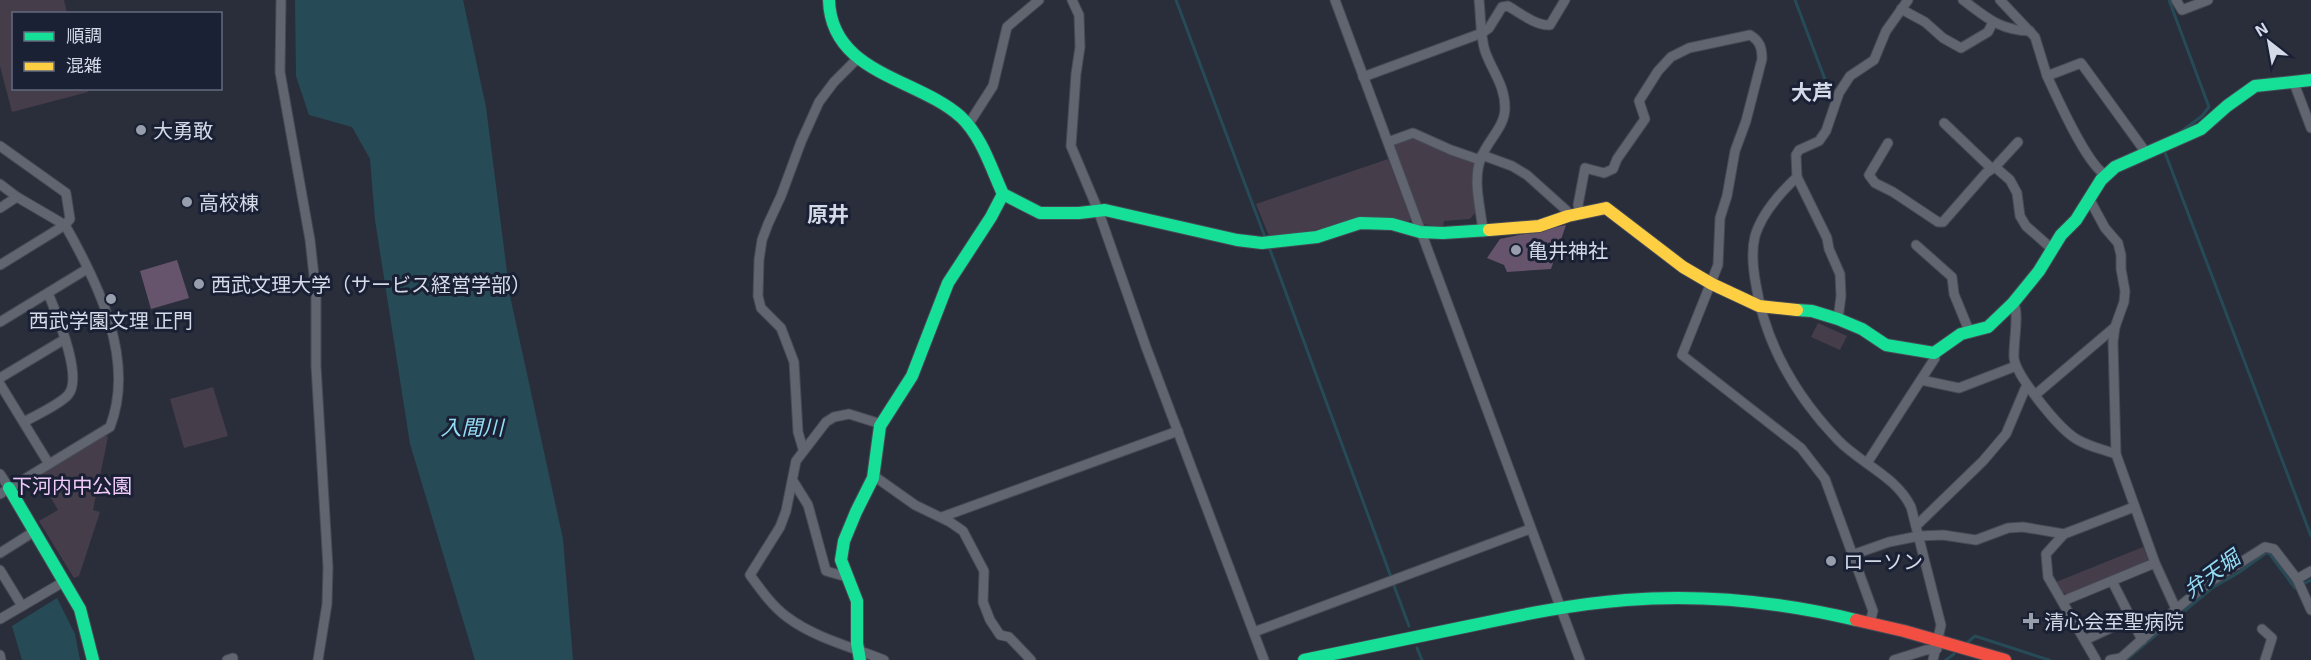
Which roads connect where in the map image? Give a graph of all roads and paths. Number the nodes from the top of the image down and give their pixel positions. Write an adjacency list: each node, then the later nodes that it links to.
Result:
1 (281, 0): 108 (street)
2 (830, 0): 17 (street)
3 (1039, 0): 23 (street)
4 (1072, 0): 39 (street)
5 (1335, 0): 18 (street)
6 (1479, 0): 16 (street)
7 (1566, 0): 16 (street)
8 (1908, 0): 13 (street)
9 (1963, 0): 14 (street)
10 (2000, 0): 15 (street)
11 (2176, 0): 12 (street)
12 (2208, 0)
13 (1901, 9): 14 (street); 33 (street)
14 (1993, 22): 15 (street)
15 (2030, 31): 19 (street)
16 (1482, 33): 18 (street); 30 (street)
17 (858, 58): 23 (street); 67 (street)
18 (1363, 76): 25 (street)
19 (2048, 76): 29 (street); 32 (street)
20 (2311, 80): 21 (street)
21 (2294, 83): 24 (street); 29 (street)
22 (1944, 123): 31 (street)
23 (968, 125): 35 (street)
24 (2311, 128)
25 (1388, 142): 30 (street); 42 (street)
26 (2018, 142): 31 (street)
27 (1888, 143): 31 (street)
28 (0, 146): 41 (street)
29 (2147, 154): 32 (street)
30 (1481, 157): 40 (street); 43 (street)
31 (1993, 168): 45 (street)
32 (2106, 175): 37 (street)
33 (1797, 177): 51 (street); 52 (street)
34 (0, 183): 36 (street)
35 (1003, 194): 39 (street); 65 (street)
36 (17, 197): 38 (street); 41 (street)
37 (2088, 201): 45 (street); 54 (street)
38 (0, 208)
39 (1098, 210): 42 (street); 66 (street)
40 (1574, 214): 43 (street); 48 (street); 48 (street)
41 (65, 225): 46 (street); 47 (street)
42 (1420, 232): 43 (street); 78 (street)
43 (1483, 232)
44 (1916, 245): 55 (street)
45 (2051, 248): 50 (street)
46 (0, 265)
47 (87, 269): 49 (street); 70 (street)
48 (1712, 284): 51 (street); 83 (street)
49 (48, 293): 53 (street); 56 (street)
50 (2013, 303): 55 (street); 58 (street)
51 (1759, 306): 52 (street); 69 (street)
52 (1838, 318): 57 (street)
53 (0, 322)
54 (2115, 327): 63 (street); 68 (street)
55 (1970, 333): 57 (street)
56 (65, 339): 59 (street); 64 (street)
57 (1934, 353): 60 (street)
58 (2016, 366): 60 (street); 62 (street)
59 (0, 378)
60 (1921, 380): 69 (street)
61 (0, 384): 64 (street)
62 (2028, 387): 63 (street); 77 (street)
63 (2035, 395): 68 (street)
64 (24, 422): 70 (street)
65 (881, 424): 67 (street); 72 (street)
66 (1178, 430): 76 (street); 100 (street)
67 (803, 449): 73 (street)
68 (2116, 454): 75 (street)
69 (1866, 463): 77 (street)
70 (49, 464): 74 (street)
71 (0, 474): 74 (street)
72 (874, 476): 76 (street); 87 (street)
73 (793, 481): 87 (street); 105 (street)
74 (5, 491): 79 (street)
75 (2134, 507): 80 (street); 84 (street)
76 (942, 518): 110 (street)
77 (1916, 526): 81 (street)
78 (1530, 529): 93 (street); 100 (street)
79 (35, 531): 82 (street); 88 (street)
80 (2064, 534): 81 (street); 91 (street)
81 (1919, 536): 83 (street); 103 (street)
82 (0, 553)
83 (1852, 555): 98 (street)
84 (2156, 564): 89 (street); 94 (street)
85 (0, 570): 92 (street)
86 (2311, 571): 90 (street)
87 (847, 577): 105 (street)
88 (64, 581): 92 (street); 107 (street)
89 (2112, 581): 91 (street); 97 (street)
90 (2299, 584): 94 (street); 95 (street)
91 (2063, 601): 101 (street)
92 (22, 606): 96 (street)
93 (1560, 607): 98 (street); 112 (street); 113 (street)
94 (2176, 609): 102 (street)
95 (2311, 610)
96 (0, 619)
97 (2130, 619): 101 (street); 102 (street)
98 (1870, 622): 103 (street)
99 (2262, 629): 119 (street)
100 (1254, 632): 111 (street)
101 (2085, 640): 117 (street)
102 (2142, 640): 118 (street)
103 (1938, 645): 114 (street); 115 (street); 116 (street)
104 (0, 655): 106 (street)
105 (859, 655): 109 (street)
106 (2, 660)
107 (93, 660)
108 (318, 660)
109 (884, 660)
110 (1031, 660)
111 (1264, 660)
112 (1304, 660)
113 (1580, 660)
114 (1894, 660)
115 (1933, 660)
116 (2005, 660)
117 (2096, 660)
118 (2110, 660)
119 (2265, 660)

